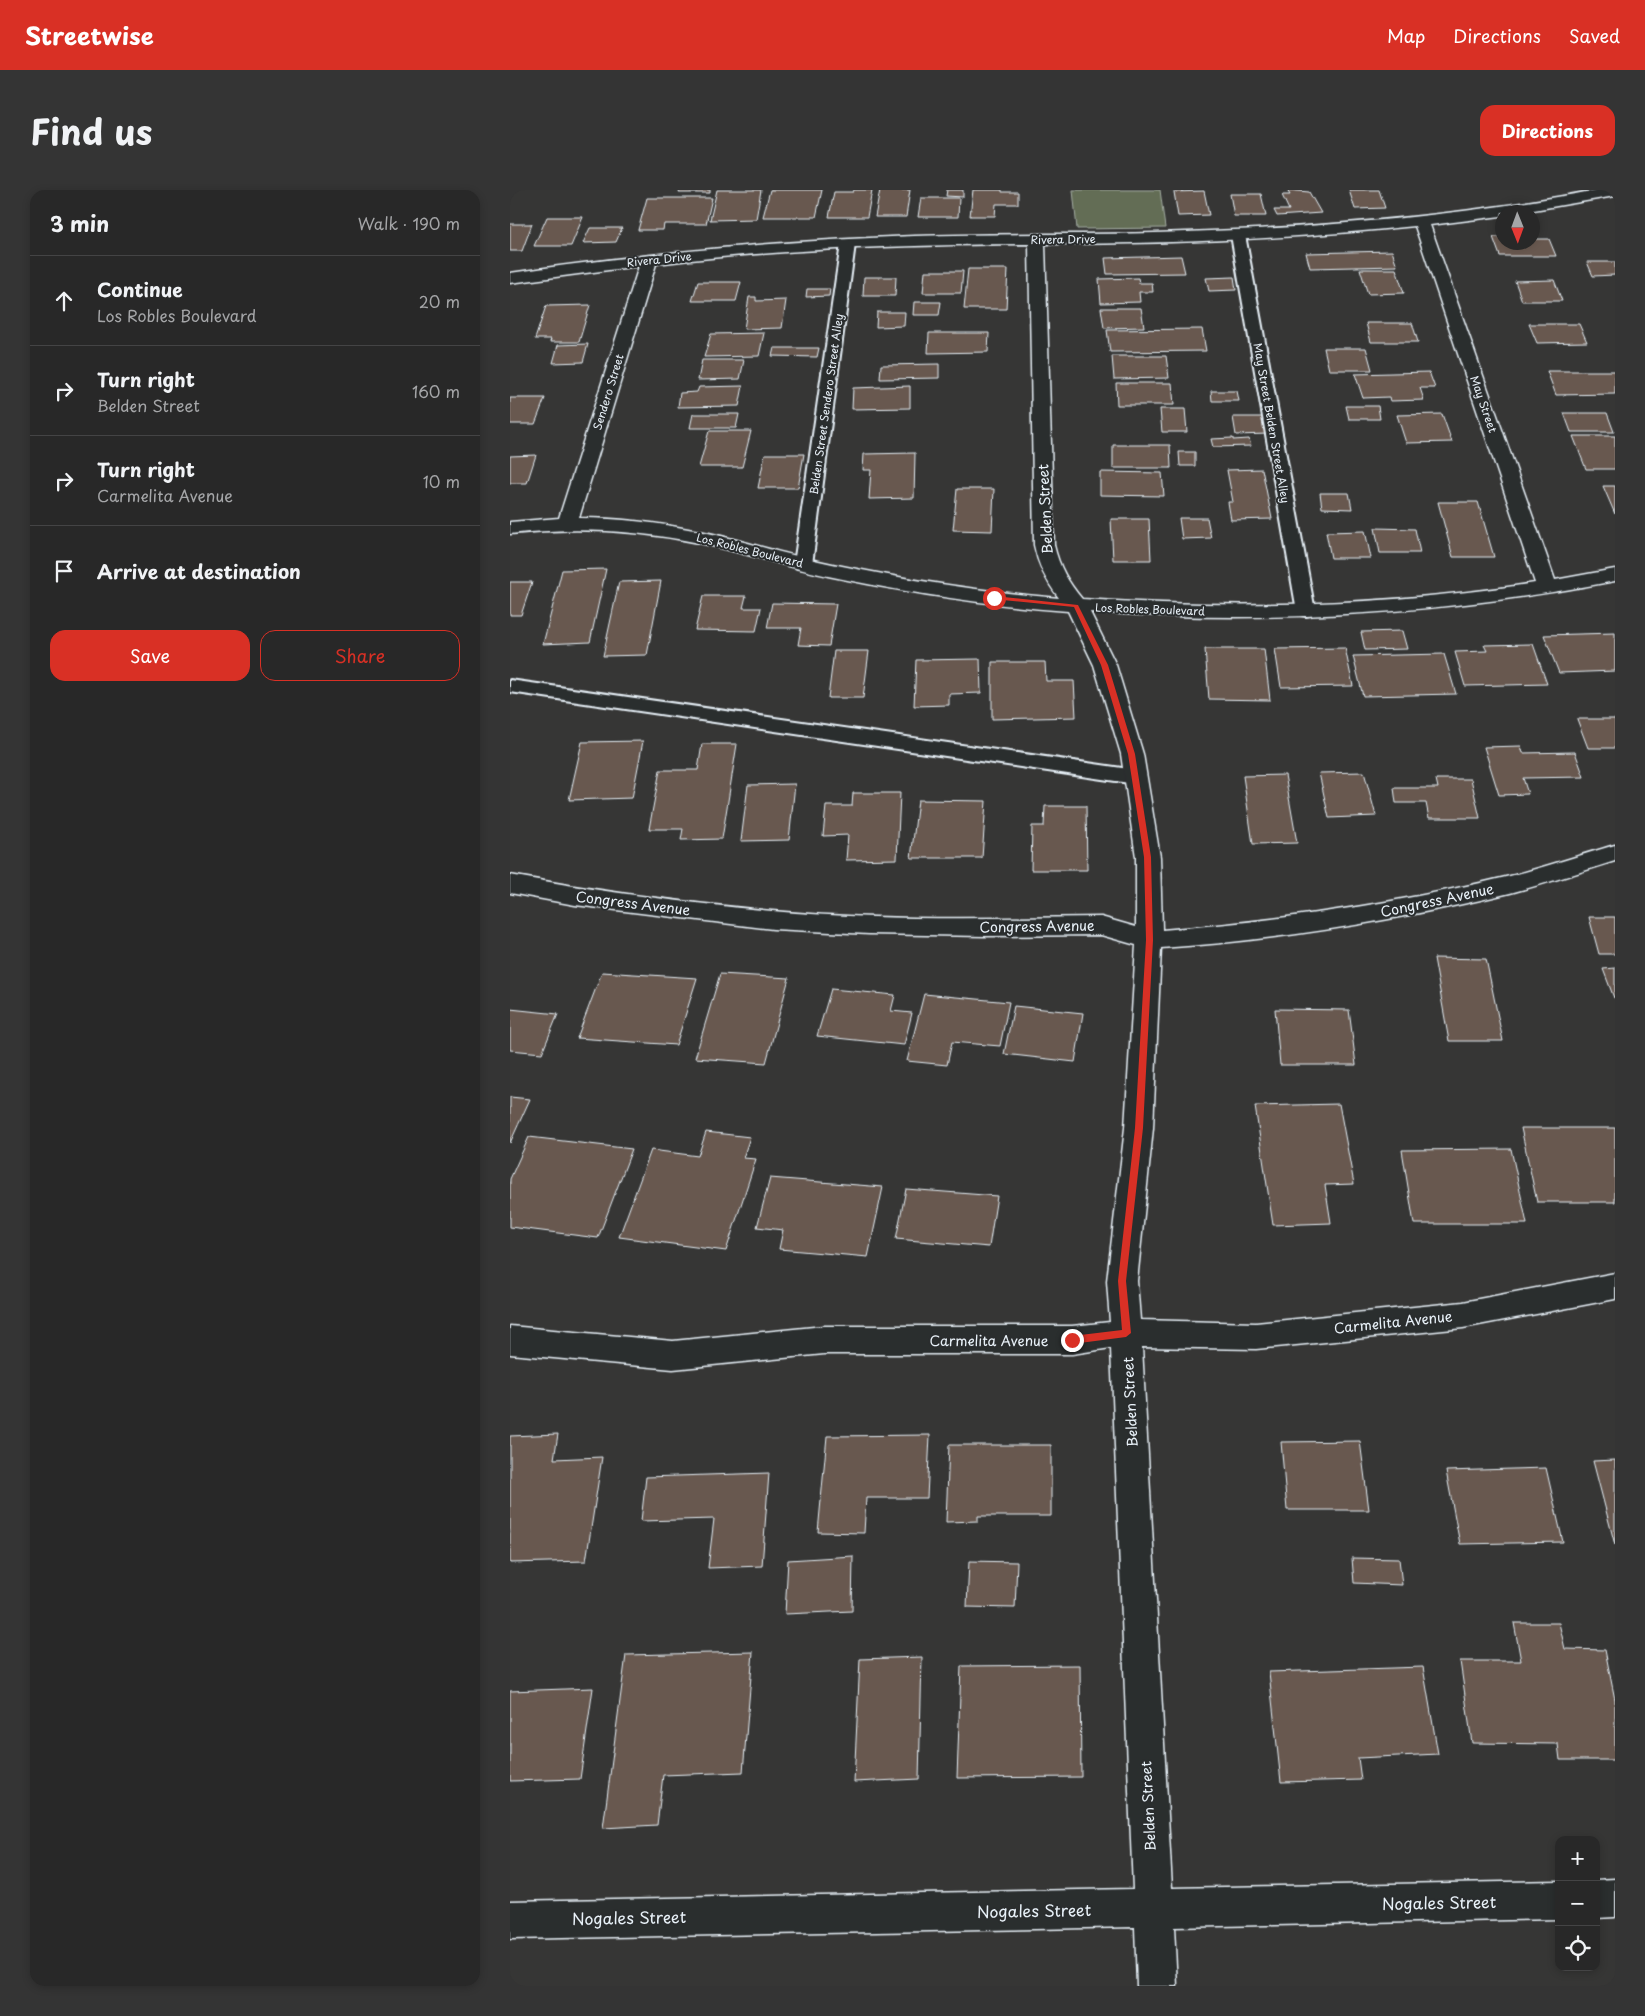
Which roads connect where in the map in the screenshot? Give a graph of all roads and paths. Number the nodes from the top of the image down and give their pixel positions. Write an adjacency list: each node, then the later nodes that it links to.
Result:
1 (1615, 191): 2 (street, Rivera Drive)
2 (1421, 221): 3 (street, Rivera Drive); 12 (street, May Street)
3 (1238, 235): 4 (street, Rivera Drive); 14 (lane, May Street Belden Street Alley)
4 (1037, 239): 5 (street, Rivera Drive); 13 (street, Belden Street)
5 (848, 244): 6 (street, Rivera Drive); 10 (lane, Belden Street Sendero Street Alley)
6 (649, 259): 7 (street, Rivera Drive); 8 (street, Sendero Street)
7 (510, 278)
8 (567, 524): 9 (street, Los Robles Boulevard); 10 (street, Los Robles Boulevard)
9 (510, 528)
10 (803, 564): 13 (street, Los Robles Boulevard)
11 (1615, 574): 12 (street, Los Robles Boulevard)
12 (1547, 588): 14 (street, Los Robles Boulevard)
13 (1076, 606): 14 (street, Los Robles Boulevard); 16 (street, Belden Street)
14 (1306, 611)
15 (510, 686): 16 (lane)
16 (1136, 777): 19 (street, Belden Street)
17 (1615, 853): 19 (street, Congress Avenue)
18 (510, 884): 19 (street, Congress Avenue)
19 (1149, 940): 21 (street, Belden Street)
20 (1615, 1286): 21 (street, Carmelita Avenue)
21 (1126, 1333): 22 (street, Carmelita Avenue); 24 (street, Belden Street)
22 (510, 1340)
23 (1555, 1900): 24 (street, Nogales Street)
24 (1152, 1907): 25 (street, Nogales Street); 26 (street, Belden Street)
25 (510, 1920)
26 (1157, 1986)

